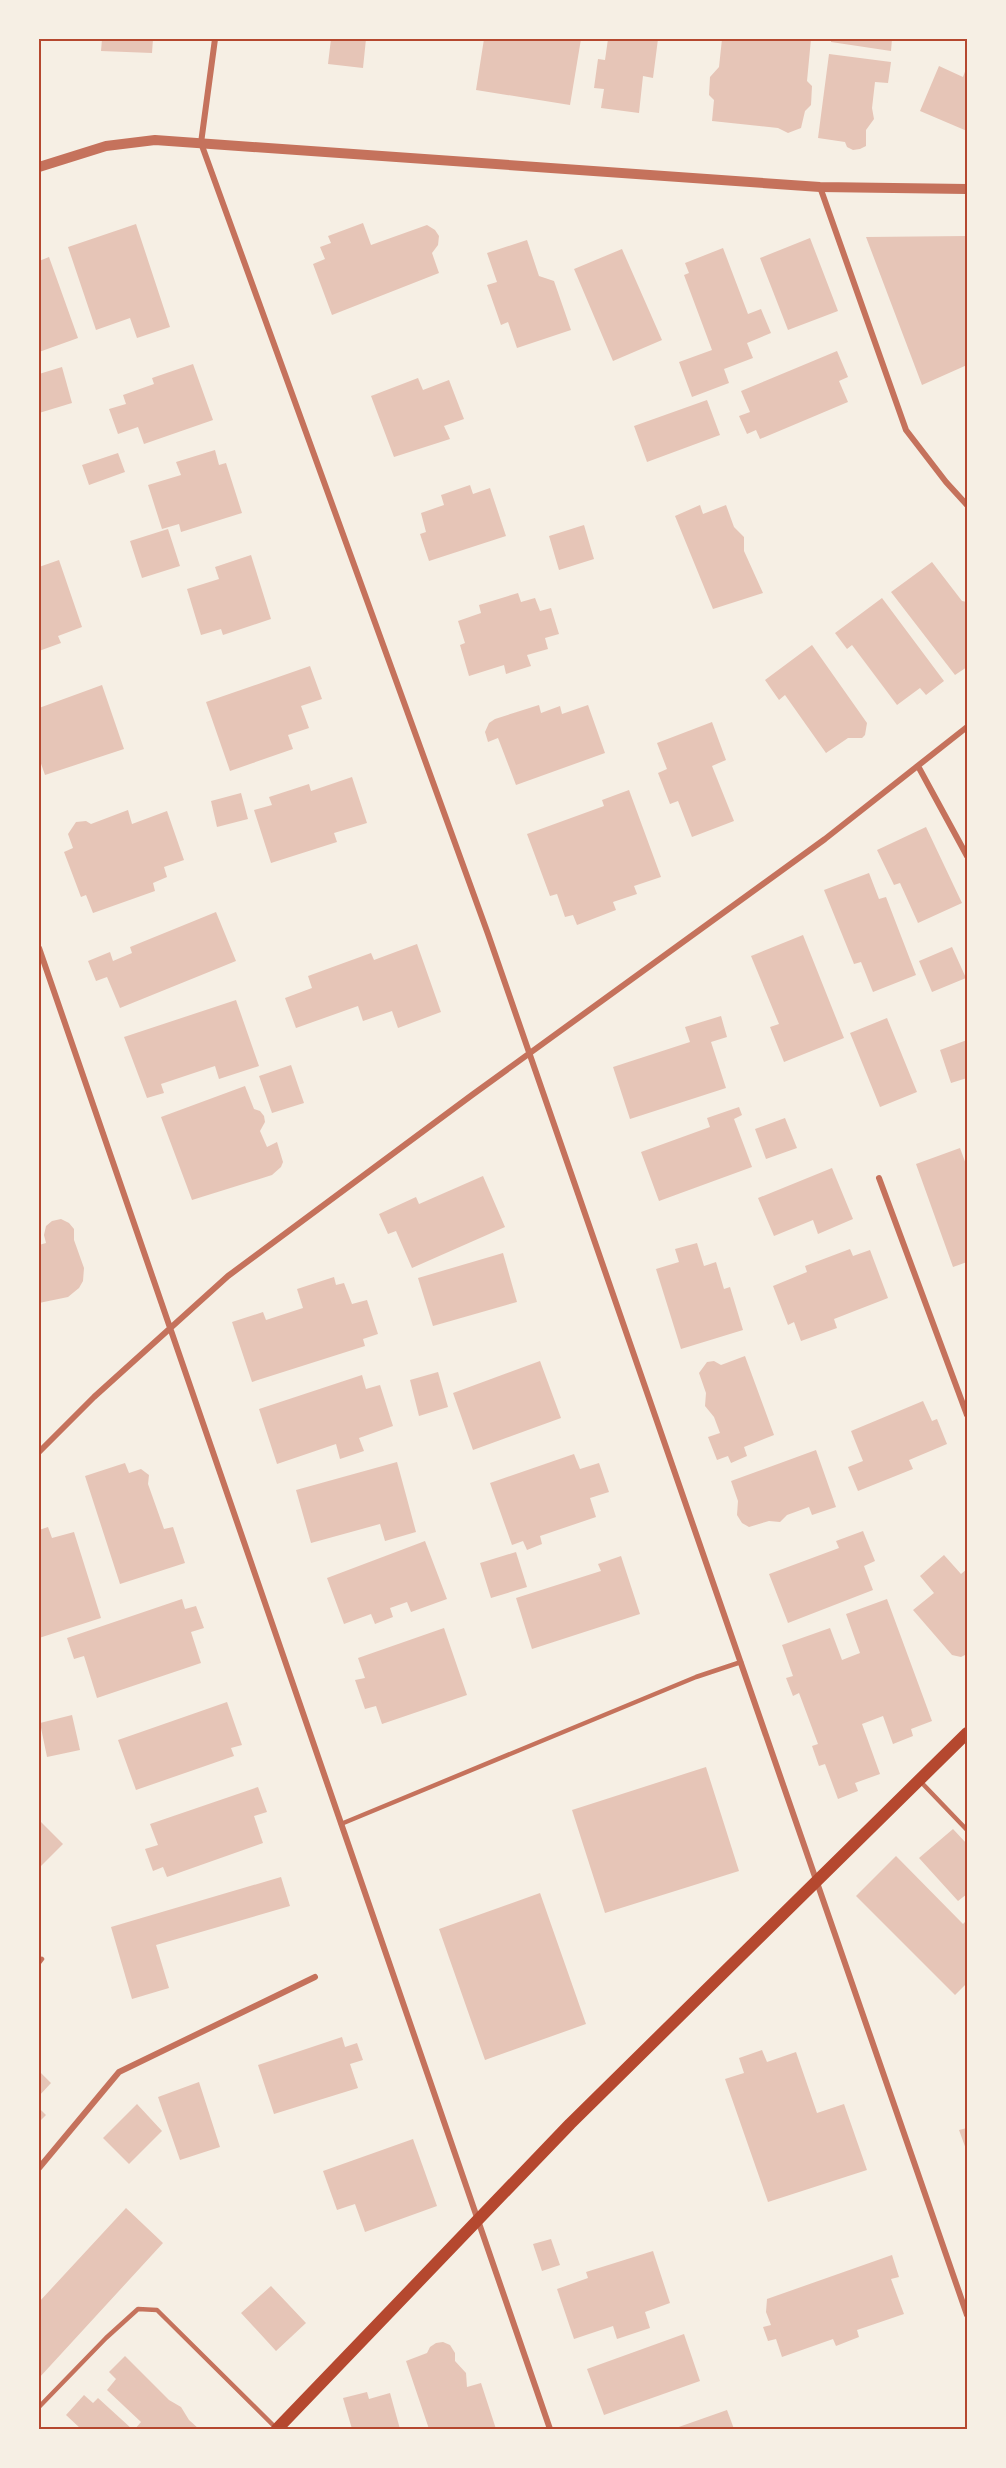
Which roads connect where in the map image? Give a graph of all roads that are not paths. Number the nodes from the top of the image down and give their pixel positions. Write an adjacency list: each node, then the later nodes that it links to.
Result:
1 (214, 39): 2 (street)
2 (201, 143): 3 (street); 4 (street); 11 (street)
3 (39, 167)
4 (820, 187): 5 (street); 6 (street)
5 (967, 189)
6 (967, 505)
7 (967, 727): 8 (street)
8 (918, 766): 9 (street); 11 (street)
9 (967, 856)
10 (39, 948): 13 (street)
11 (529, 1053): 13 (street); 16 (street)
12 (879, 1178): 14 (street)
13 (170, 1328): 15 (street); 19 (street)
14 (967, 1415)
15 (39, 1452)
16 (741, 1662): 19 (lane); 21 (street)
17 (967, 1733): 18 (main road)
18 (920, 1781): 20 (lane); 21 (main road)
19 (341, 1824): 24 (street)
20 (967, 1830)
21 (817, 1882): 24 (main road); 25 (street)
22 (315, 1977): 23 (street)
23 (39, 2168)
24 (478, 2220): 27 (main road); 28 (street)
25 (967, 2315)
26 (39, 2407): 27 (lane)
27 (277, 2429)
28 (550, 2429)

